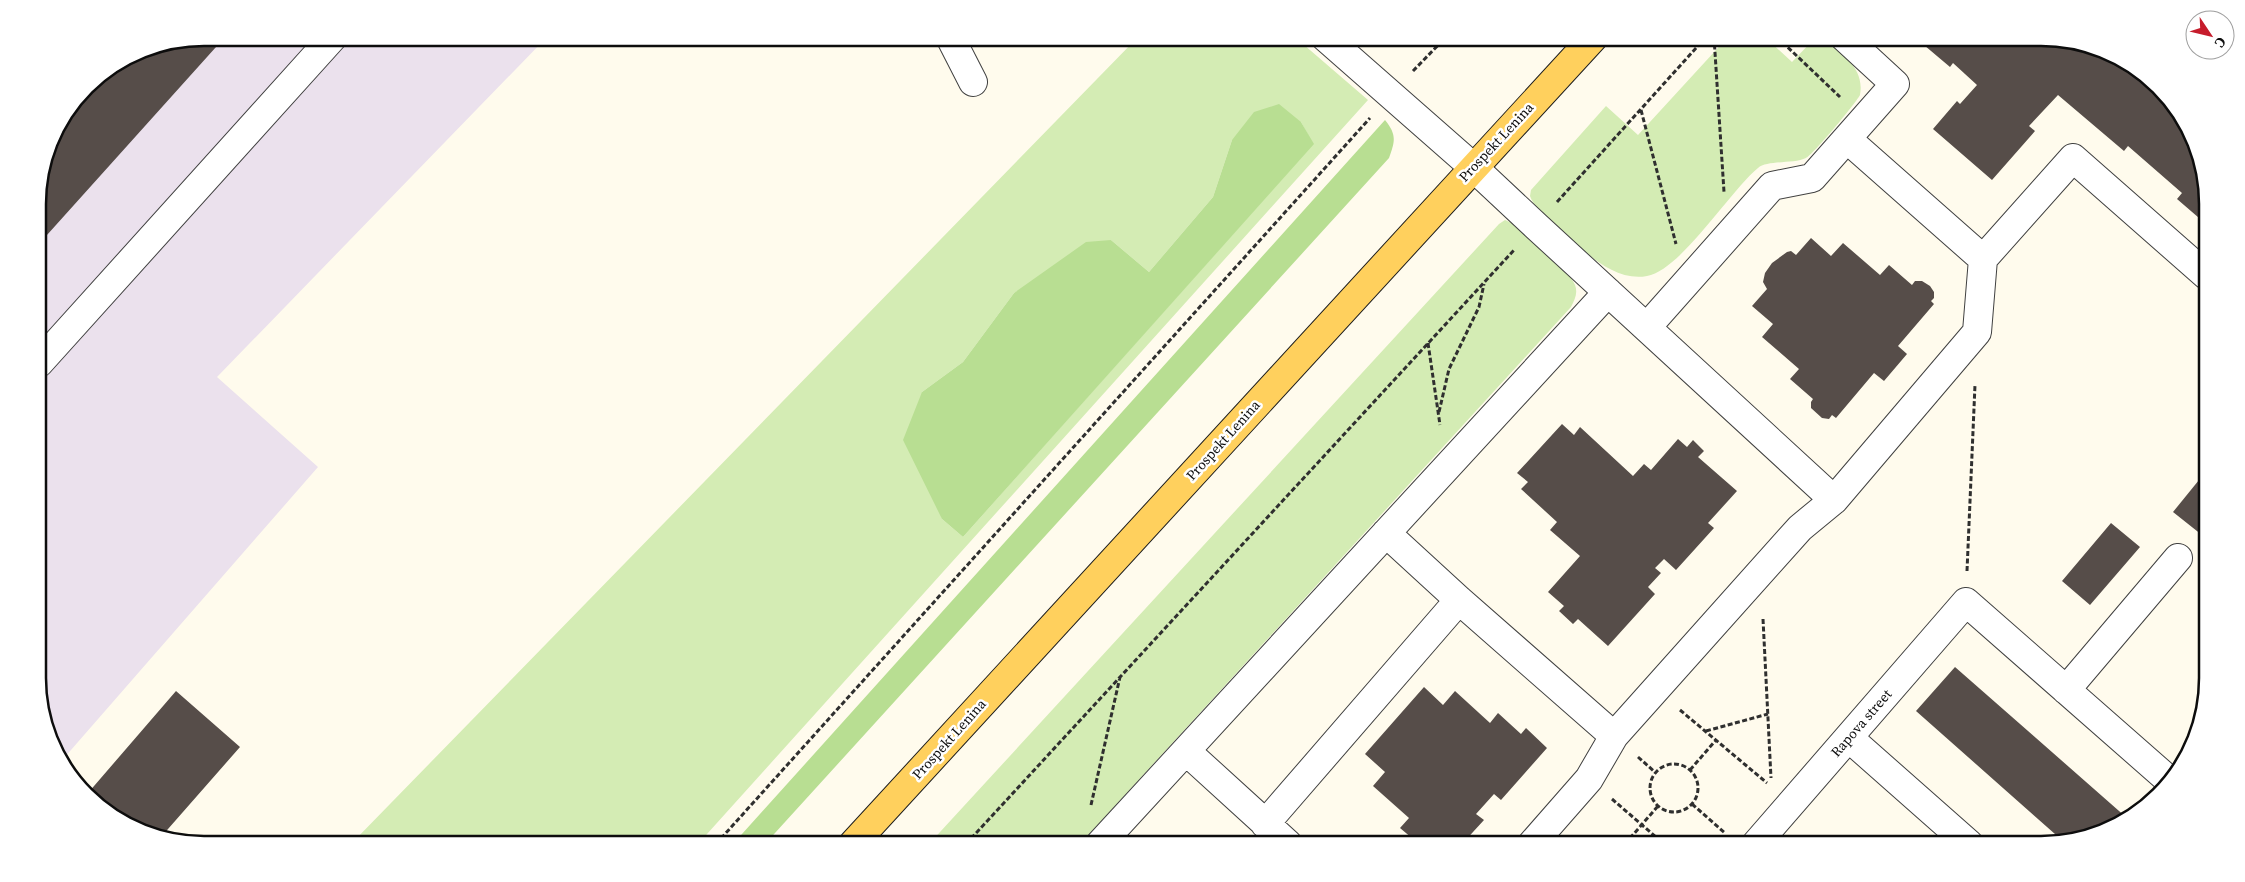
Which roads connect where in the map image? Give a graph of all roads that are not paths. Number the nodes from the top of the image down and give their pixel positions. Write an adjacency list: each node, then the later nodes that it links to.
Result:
1 (326, 46): 13 (street)
2 (954, 46): 6 (street)
3 (1334, 46): 8 (street)
4 (1586, 46): 8 (main road, Prospekt Lenina)
5 (1853, 46): 7 (street)
6 (973, 82)
7 (1856, 129): 9 (street); 12 (street)
8 (1473, 166): 11 (street); 28 (main road, Prospekt Lenina)
9 (1983, 259): 10 (street); 14 (street)
10 (2199, 269)
11 (1608, 292): 12 (street); 15 (street)
12 (1647, 327): 14 (street)
13 (47, 355)
14 (1834, 500): 19 (street)
15 (1386, 532): 17 (street); 21 (street)
16 (2178, 558): 18 (street)
17 (1460, 600): 19 (street); 23 (street)
18 (2066, 690): 20 (street, Rapova street); 22 (street)
19 (1614, 736): 25 (street)
20 (1849, 738): 26 (street, Rapova street); 27 (street)
21 (1186, 751): 23 (street); 29 (street)
22 (2164, 776)
23 (1266, 824): 24 (street)
24 (1279, 835)
25 (1540, 835)
26 (1749, 835)
27 (1959, 835)
28 (864, 836)
29 (1108, 836)

